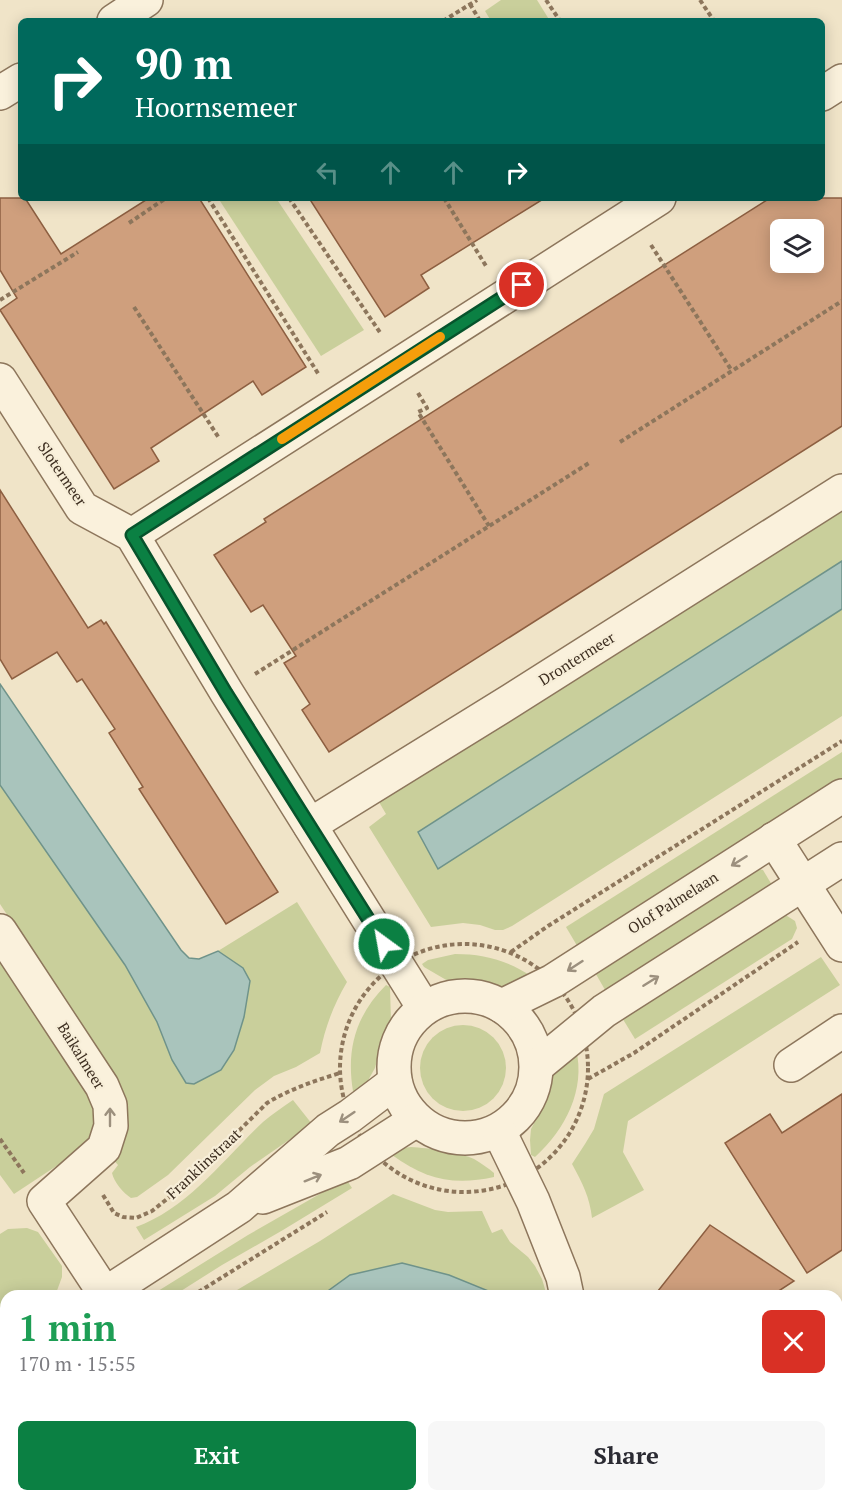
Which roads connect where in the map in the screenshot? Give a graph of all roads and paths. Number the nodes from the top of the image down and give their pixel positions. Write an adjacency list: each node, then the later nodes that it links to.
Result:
1 (146, 0): 6 (street)
2 (477, 0): 5 (path)
3 (546, 0): 9 (path)
4 (700, 0): 10 (path)
5 (470, 4): 7 (path); 8 (path)
6 (119, 18)
7 (448, 18)
8 (478, 18)
9 (558, 18)
10 (712, 18)
11 (842, 81): 13 (street)
12 (18, 82): 14 (street)
13 (825, 92)
14 (0, 93)
15 (162, 201): 20 (path)
16 (210, 201): 28 (path)
17 (446, 201): 22 (path)
18 (654, 201): 19 (street)
19 (632, 216): 22 (street); 26 (path)
20 (129, 223)
21 (78, 252): 23 (path)
22 (504, 297): 28 (street)
23 (0, 300)
24 (842, 301): 26 (path)
25 (134, 307): 31 (path)
26 (732, 370): 29 (path)
27 (0, 380): 33 (street, Slotermeer)
28 (337, 404): 31 (street)
29 (620, 442)
30 (589, 462): 34 (path)
31 (238, 467): 33 (street)
32 (842, 491): 37 (street, Drontermeer)
33 (132, 535): 34 (street)
34 (226, 693): 37 (street)
35 (842, 741): 43 (path)
36 (842, 796): 38 (street, Olof Palmelaan)
37 (310, 825): 43 (street)
38 (774, 839): 40 (street); 44 (street, Olof Palmelaan, one-way to 44)
39 (842, 860): 40 (street)
40 (802, 885): 42 (street); 48 (street, one-way to 40)
41 (0, 931): 56 (street, Baikalmeer, one-way to 41)
42 (835, 934): 50 (path)
43 (396, 964): 45 (street); 49 (path)
44 (502, 1006): 45 (street); 48 (street)
45 (424, 1008): 51 (street)
46 (842, 1032): 47 (street)
47 (791, 1065)
48 (537, 1066): 54 (street)
49 (340, 1073): 52 (path); 56 (path, Franklinstraat)
50 (588, 1080)
51 (394, 1082): 52 (street); 53 (street)
52 (350, 1116): 55 (path); 58 (street, one-way to 58)
53 (416, 1120): 54 (street); 55 (street)
54 (499, 1131): 63 (street)
55 (370, 1150): 57 (path); 58 (street, one-way to 55)
56 (84, 1165): 60 (street, Baikalmeer)
57 (394, 1171)
58 (239, 1207): 61 (street)
59 (334, 1208): 62 (path)
60 (100, 1290)
61 (111, 1290)
62 (202, 1290)
63 (566, 1290)

